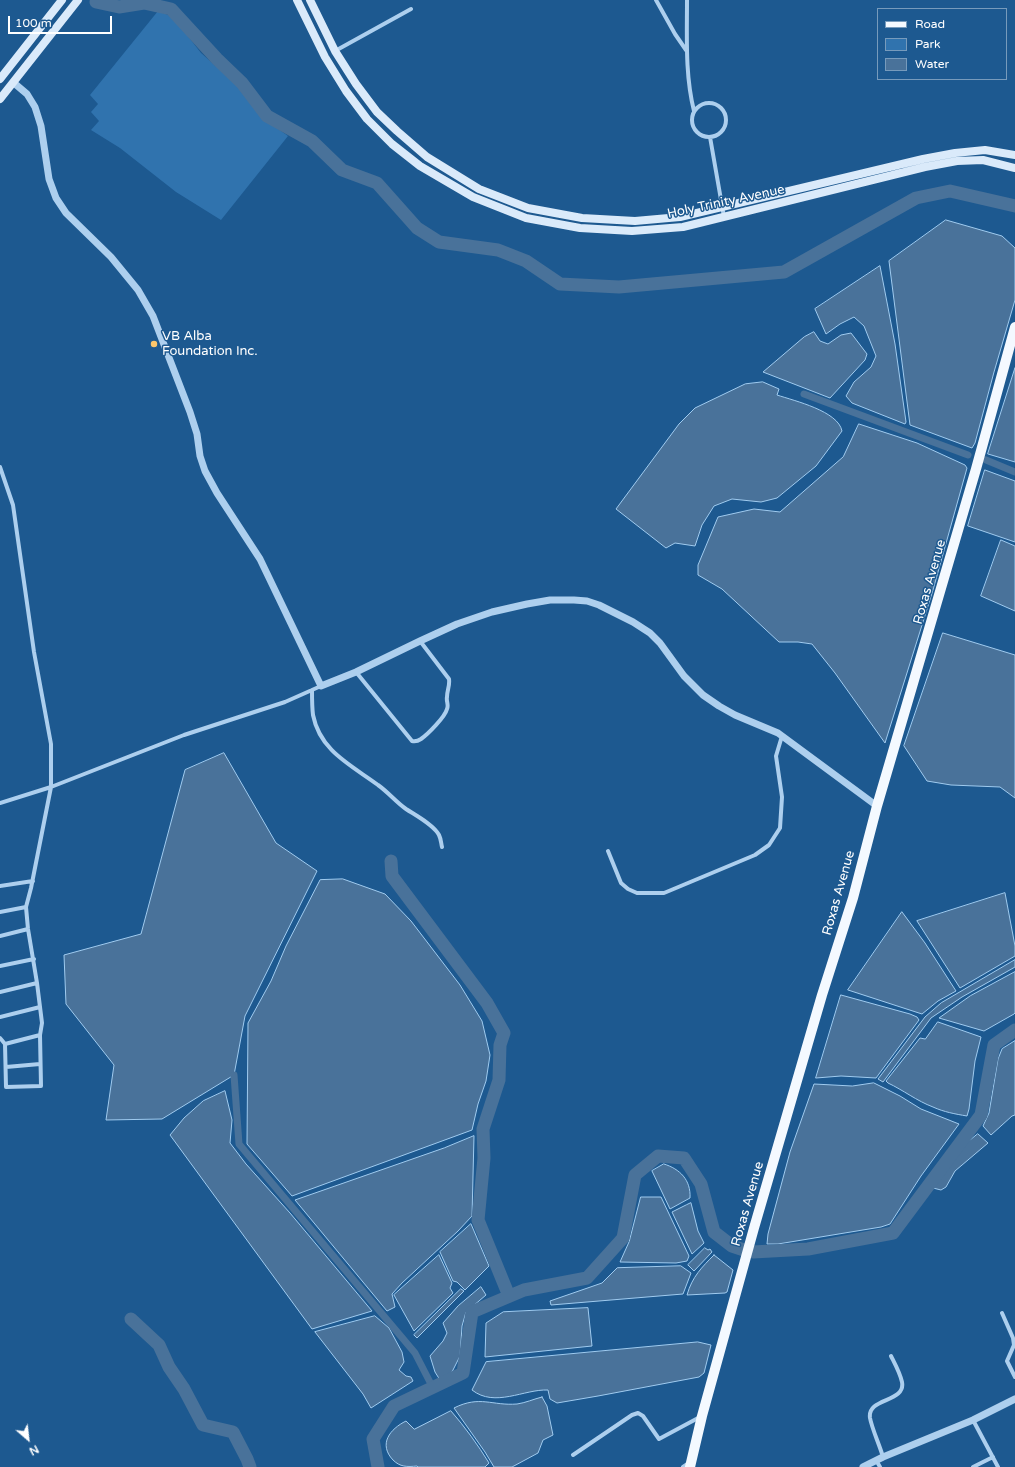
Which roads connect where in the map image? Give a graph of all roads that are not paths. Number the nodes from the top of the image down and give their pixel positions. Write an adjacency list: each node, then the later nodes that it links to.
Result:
1 (62, 0): 10 (main road)
2 (78, 0): 11 (main road)
3 (297, 0): 20 (main road, Holy Trinity Avenue)
4 (310, 0): 8 (main road, Holy Trinity Avenue)
5 (656, 0): 9 (street)
6 (687, 0): 9 (street)
7 (412, 9): 8 (street)
8 (335, 51): 19 (main road, Holy Trinity Avenue)
9 (687, 51): 13 (street)
10 (1, 76): 11 (main road)
11 (14, 83): 12 (main road); 25 (street)
12 (0, 99)
13 (694, 112): 14 (street); 14 (street)
14 (710, 137): 19 (street)
15 (985, 150): 16 (main road, Holy Trinity Avenue); 17 (main road); 19 (main road, Holy Trinity Avenue)
16 (1015, 155)
17 (983, 160): 18 (main road, Holy Trinity Avenue); 20 (main road, Holy Trinity Avenue)
18 (1015, 168)
19 (722, 207): 20 (street)
20 (724, 217)
21 (1015, 327): 30 (main road, Roxas Avenue)
22 (0, 467): 28 (street)
23 (420, 641): 24 (street); 24 (street); 27 (street)
24 (356, 672): 25 (street)
25 (321, 686): 26 (street)
26 (312, 690): 28 (street); 31 (street)
27 (782, 736): 30 (street); 32 (street)
28 (51, 787): 29 (street); 33 (street)
29 (0, 803)
30 (877, 806): 55 (main road, Roxas Avenue)
31 (442, 847)
32 (608, 851)
33 (33, 881): 34 (street); 35 (street)
34 (0, 886)
35 (26, 906): 36 (street); 37 (street)
36 (0, 912)
37 (28, 929): 38 (street); 39 (street)
38 (0, 936)
39 (34, 959): 40 (street); 41 (street)
40 (0, 966)
41 (38, 983): 42 (street); 43 (street)
42 (0, 992)
43 (40, 1007): 44 (street); 45 (street)
44 (0, 1017)
45 (40, 1035): 47 (street); 48 (street)
46 (0, 1038): 47 (street)
47 (5, 1044): 49 (street)
48 (40, 1064): 49 (street); 49 (street)
49 (6, 1067)
50 (1002, 1313): 51 (street)
51 (1014, 1338): 53 (street)
52 (891, 1356): 59 (street)
53 (1015, 1377)
54 (1015, 1400): 56 (street)
55 (702, 1416): 57 (street); 60 (main road, Roxas Avenue)
56 (973, 1420): 58 (street); 59 (street)
57 (573, 1455)
58 (993, 1457): 63 (street); 64 (street)
59 (880, 1458): 61 (street); 62 (street)
60 (688, 1465)
61 (863, 1467)
62 (880, 1467)
63 (973, 1467)
64 (998, 1467)

